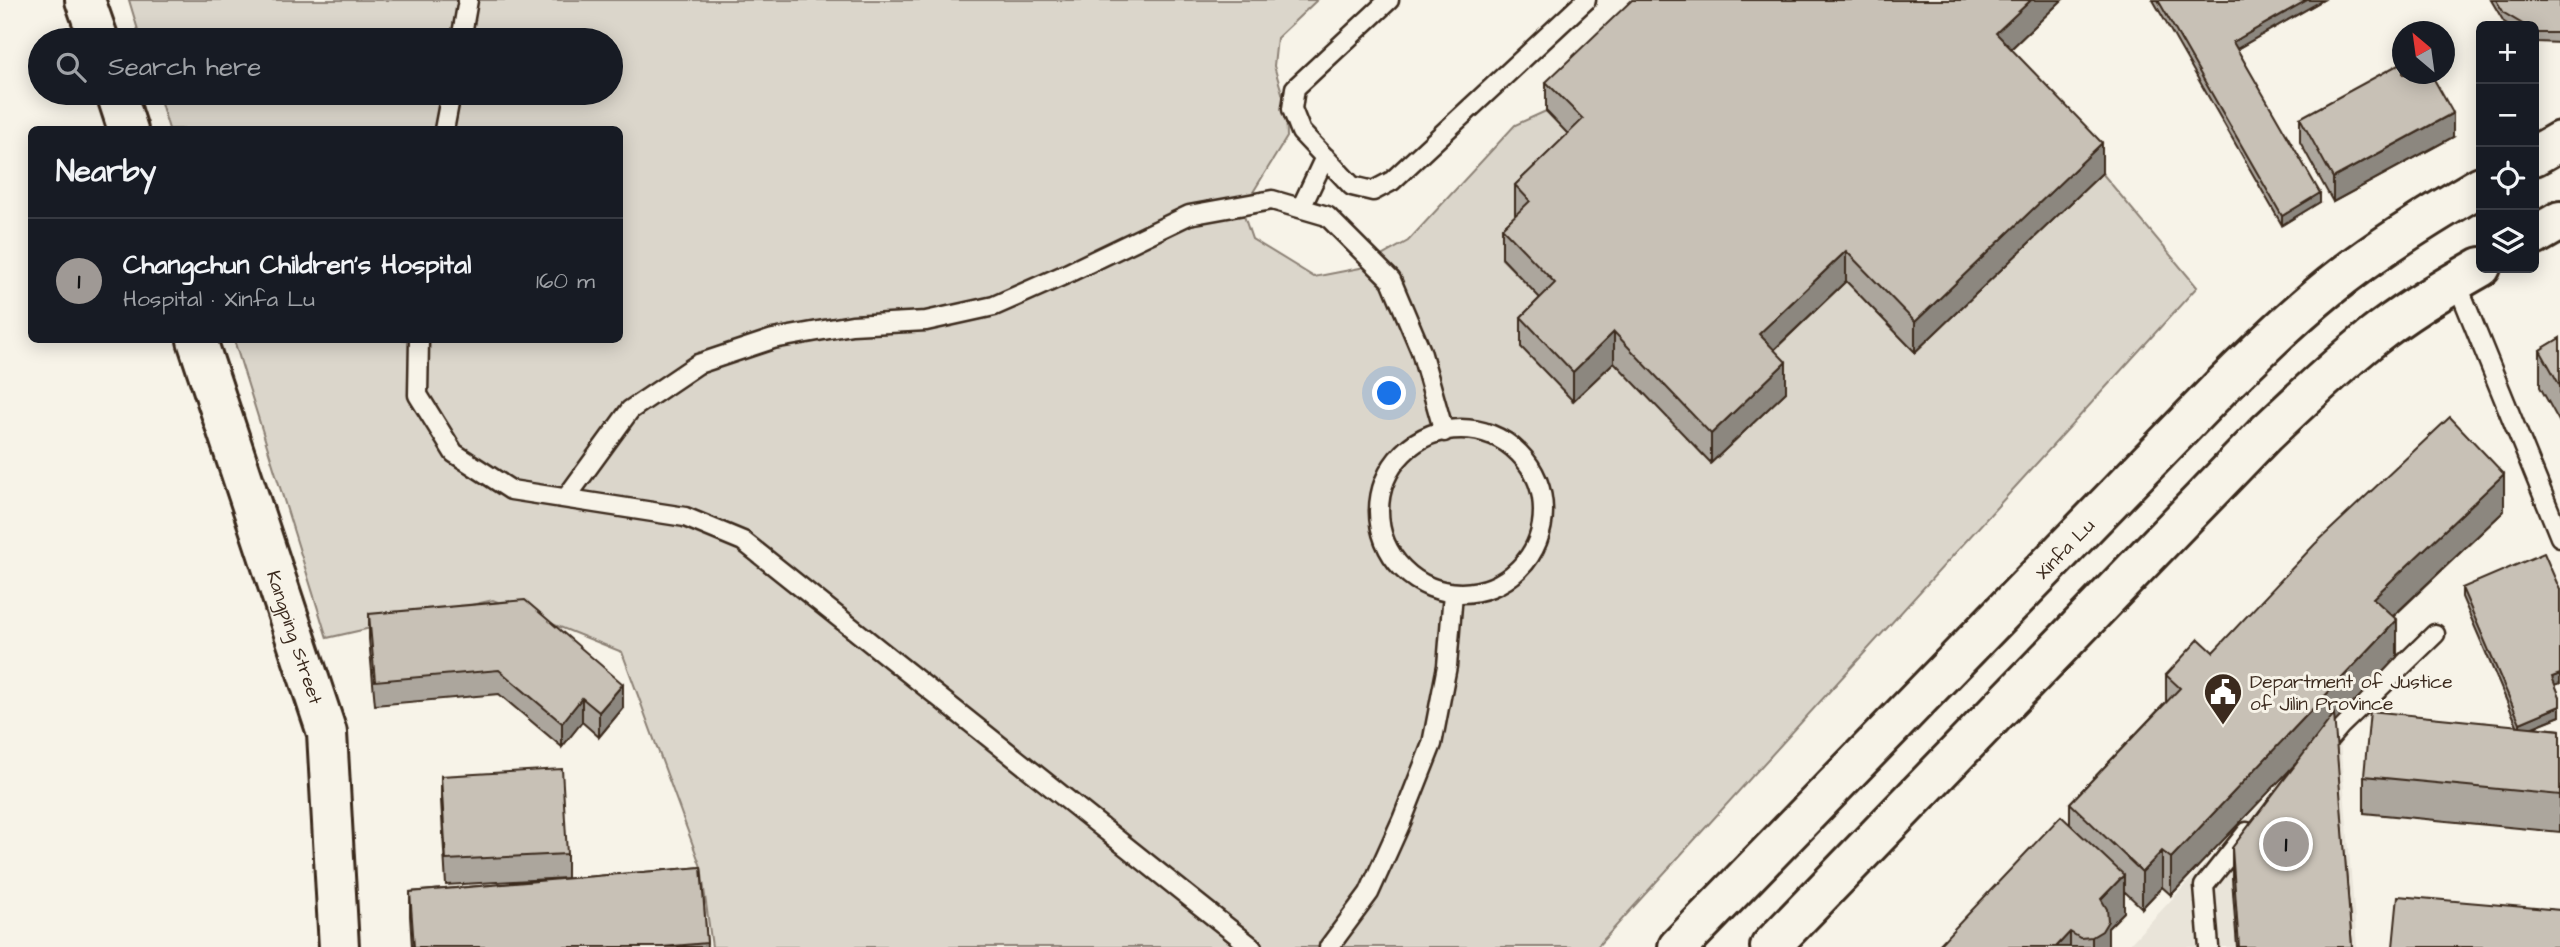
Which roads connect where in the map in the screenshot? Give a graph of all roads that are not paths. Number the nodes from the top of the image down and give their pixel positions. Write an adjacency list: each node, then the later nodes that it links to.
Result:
1 (85, 0): 5 (main road)
2 (468, 0): 6 (lane)
3 (1389, 0): 13 (lane)
4 (1586, 0): 13 (lane)
5 (95, 28)
6 (463, 28)
7 (120, 105): 9 (main road)
8 (449, 105): 10 (lane)
9 (127, 126)
10 (445, 126)
11 (2560, 141): 12 (main road)
12 (2539, 153)
13 (1325, 157): 15 (lane)
14 (2476, 189): 31 (main road, Xinfa Lu)
15 (1301, 208): 21 (lane); 22 (lane)
16 (2560, 221): 17 (main road)
17 (2539, 233)
18 (2469, 274): 23 (lane); 32 (main road)
19 (198, 343): 28 (main road, Kangping Street)
20 (419, 343): 22 (lane)
21 (1444, 432): 24 (lane); 24 (lane)
22 (566, 498): 29 (lane)
23 (2560, 537)
24 (1453, 593): 30 (lane)
25 (2435, 634): 26 (lane)
26 (2305, 765)
27 (2262, 815): 33 (lane)
28 (339, 947)
29 (1252, 947)
30 (1329, 947)
31 (1678, 947)
32 (1770, 947)
33 (2209, 947)

